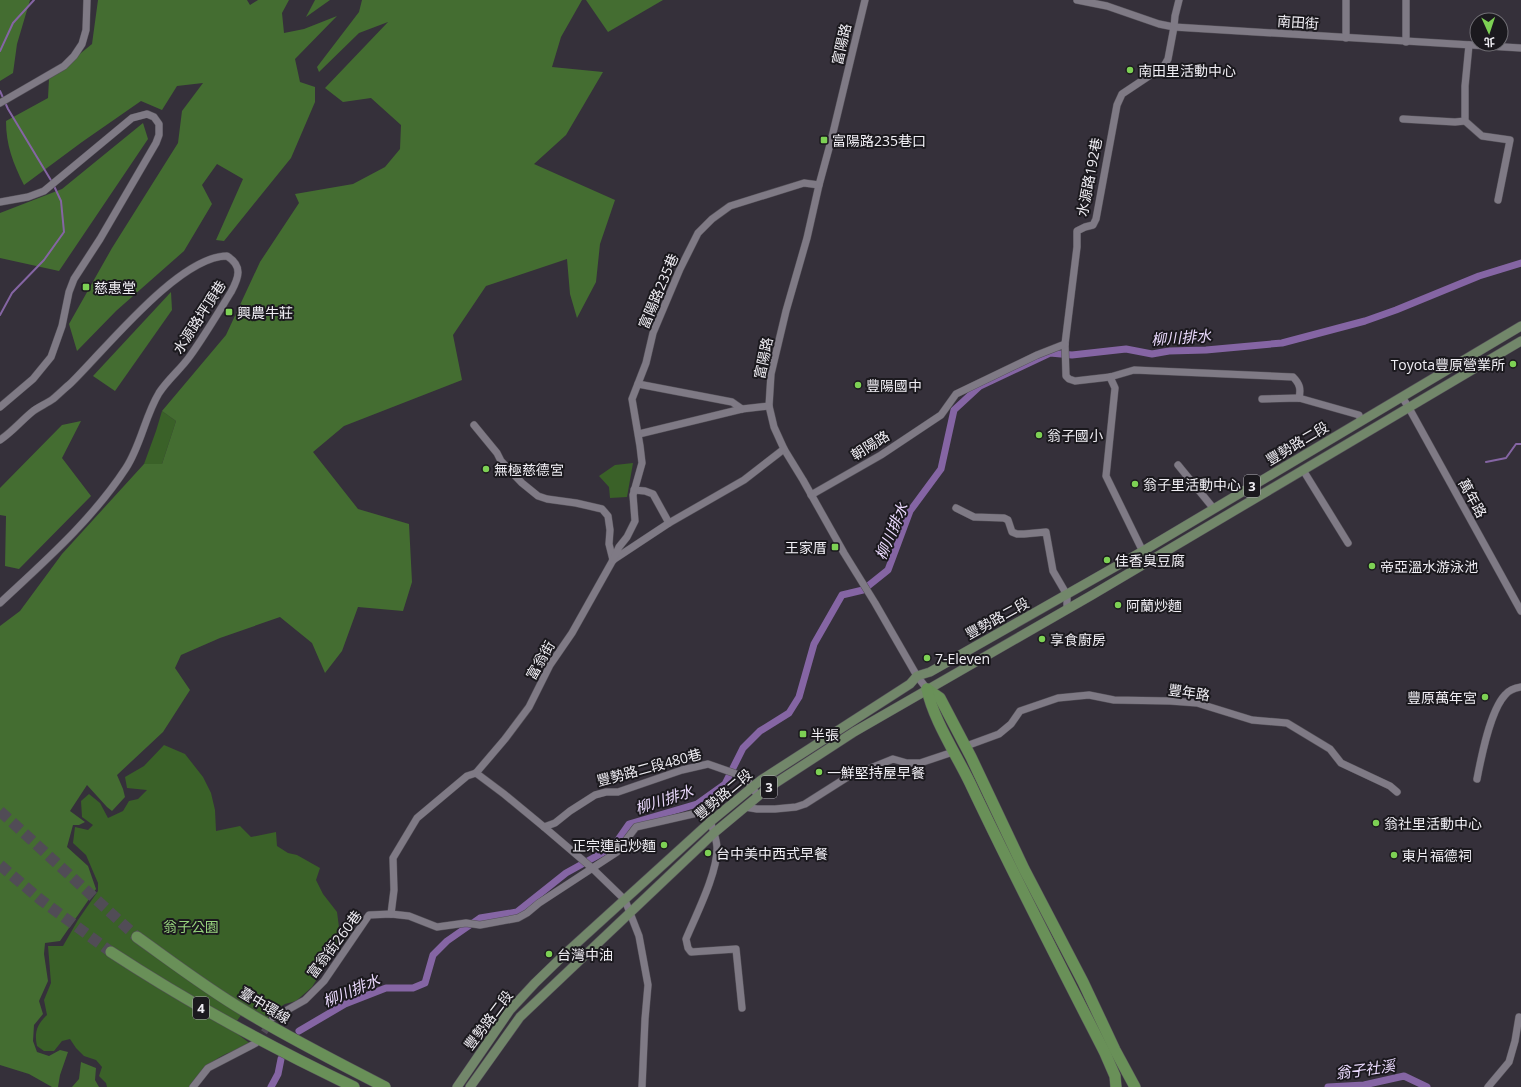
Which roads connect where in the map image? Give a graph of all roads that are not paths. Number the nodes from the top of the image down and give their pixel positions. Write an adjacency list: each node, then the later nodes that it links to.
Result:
1 (87, 0): 13 (street)
2 (865, 0): 16 (street, 富陽路)
3 (1077, 0): 7 (street, 南田街)
4 (1179, 0): 7 (street, 水源路192巷)
5 (1346, 0): 8 (street)
6 (1406, 0): 9 (street)
7 (1174, 27): 8 (street, 南田街); 21 (street, 水源路192巷)
8 (1346, 38): 9 (street, 南田街)
9 (1406, 42): 10 (street, 南田街)
10 (1469, 45): 15 (street)
11 (1509, 47): 12 (street, 南田街)
12 (1521, 48)
13 (0, 103)
14 (1403, 119): 15 (street)
15 (1465, 121): 17 (street)
16 (819, 185): 23 (street, 富陽路235巷); 27 (street, 富陽路)
17 (1498, 200)
18 (0, 202): 28 (street)
19 (1521, 326): 25 (main road, 豐勢路二段 / 3)
20 (1521, 341): 29 (main road, 豐勢路二段 / 3)
21 (1065, 344): 22 (street, 水源路192巷); 39 (street, 朝陽路)
22 (1110, 378): 24 (street); 44 (street)
23 (638, 384): 30 (street); 33 (street, 富陽路235巷)
24 (1299, 398): 26 (street); 31 (street)
25 (1402, 398): 29 (street, 萬年路); 31 (main road, 豐勢路二段 / 3)
26 (1262, 399)
27 (768, 406): 30 (street); 35 (street, 富陽路)
28 (0, 407)
29 (1409, 408): 37 (main road, 豐勢路二段 / 3); 50 (street, 萬年路)
30 (742, 409): 33 (street)
31 (1361, 421): 41 (main road, 豐勢路二段 / 3)
32 (474, 425): 45 (street)
33 (638, 434): 38 (street, 富陽路235巷)
34 (0, 440): 48 (street, 水源路坪頂巷)
35 (784, 449): 39 (street, 富陽路); 42 (street, 富翁街)
36 (1178, 465): 41 (street)
37 (1303, 470): 43 (street); 46 (main road, 豐勢路二段 / 3)
38 (634, 490): 42 (street); 45 (street, 富陽路235巷)
39 (811, 495): 51 (street, 富陽路)
40 (956, 508): 47 (street)
41 (1214, 509): 44 (main road, 豐勢路二段 / 3)
42 (669, 523): 45 (street, 富翁街)
43 (1348, 543)
44 (1143, 552): 46 (street); 47 (main road, 豐勢路二段 / 3)
45 (613, 560): 56 (street, 富翁街)
46 (1148, 562): 49 (main road, 豐勢路二段 / 3)
47 (1067, 595): 49 (street); 51 (main road, 豐勢路二段 / 3)
48 (0, 603)
49 (1067, 609): 53 (main road, 豐勢路二段 / 3)
50 (1521, 611)
51 (917, 676): 53 (street, 富陽路); 58 (main road, 豐勢路二段 / 3)
52 (1521, 687): 57 (street)
53 (927, 690): 60 (main road, 豐勢路二段 / 3); 66 (highway)
54 (969, 745): 59 (street, 豐年路)
55 (950, 753): 61 (street)
56 (476, 773): 63 (street); 69 (street)
57 (1477, 780)
58 (753, 787): 60 (street, 豐勢路二段480巷); 62 (main road, 豐勢路二段 / 3); 63 (street, 豐勢路二段480巷)
59 (1397, 792)
60 (758, 796): 61 (main road, 豐勢路二段 / 3)
61 (745, 807): 64 (main road, 豐勢路二段 / 3)
62 (710, 822): 64 (street); 65 (street); 67 (main road, 豐勢路二段 / 3)
63 (544, 827): 65 (street)
64 (714, 832): 68 (main road, 豐勢路二段 / 3); 72 (street)
65 (590, 866): 67 (street); 69 (street)
66 (1019, 871): 82 (highway); 83 (highway)
67 (626, 900): 68 (street); 79 (main road, 豐勢路二段 / 3)
68 (631, 912): 80 (main road, 豐勢路二段 / 3); 81 (street)
69 (391, 914): 74 (street, 富翁街260巷)
70 (137, 937): 78 (highway, 臺中環線 / 4)
71 (111, 952): 77 (highway, 4)
72 (742, 1008)
73 (1519, 1017): 84 (street)
74 (273, 1018)
75 (256, 1044): 76 (street)
76 (193, 1087)
77 (354, 1087)
78 (385, 1087)
79 (457, 1087)
80 (470, 1087)
81 (642, 1087)
82 (1116, 1087)
83 (1135, 1087)
84 (1488, 1087)

